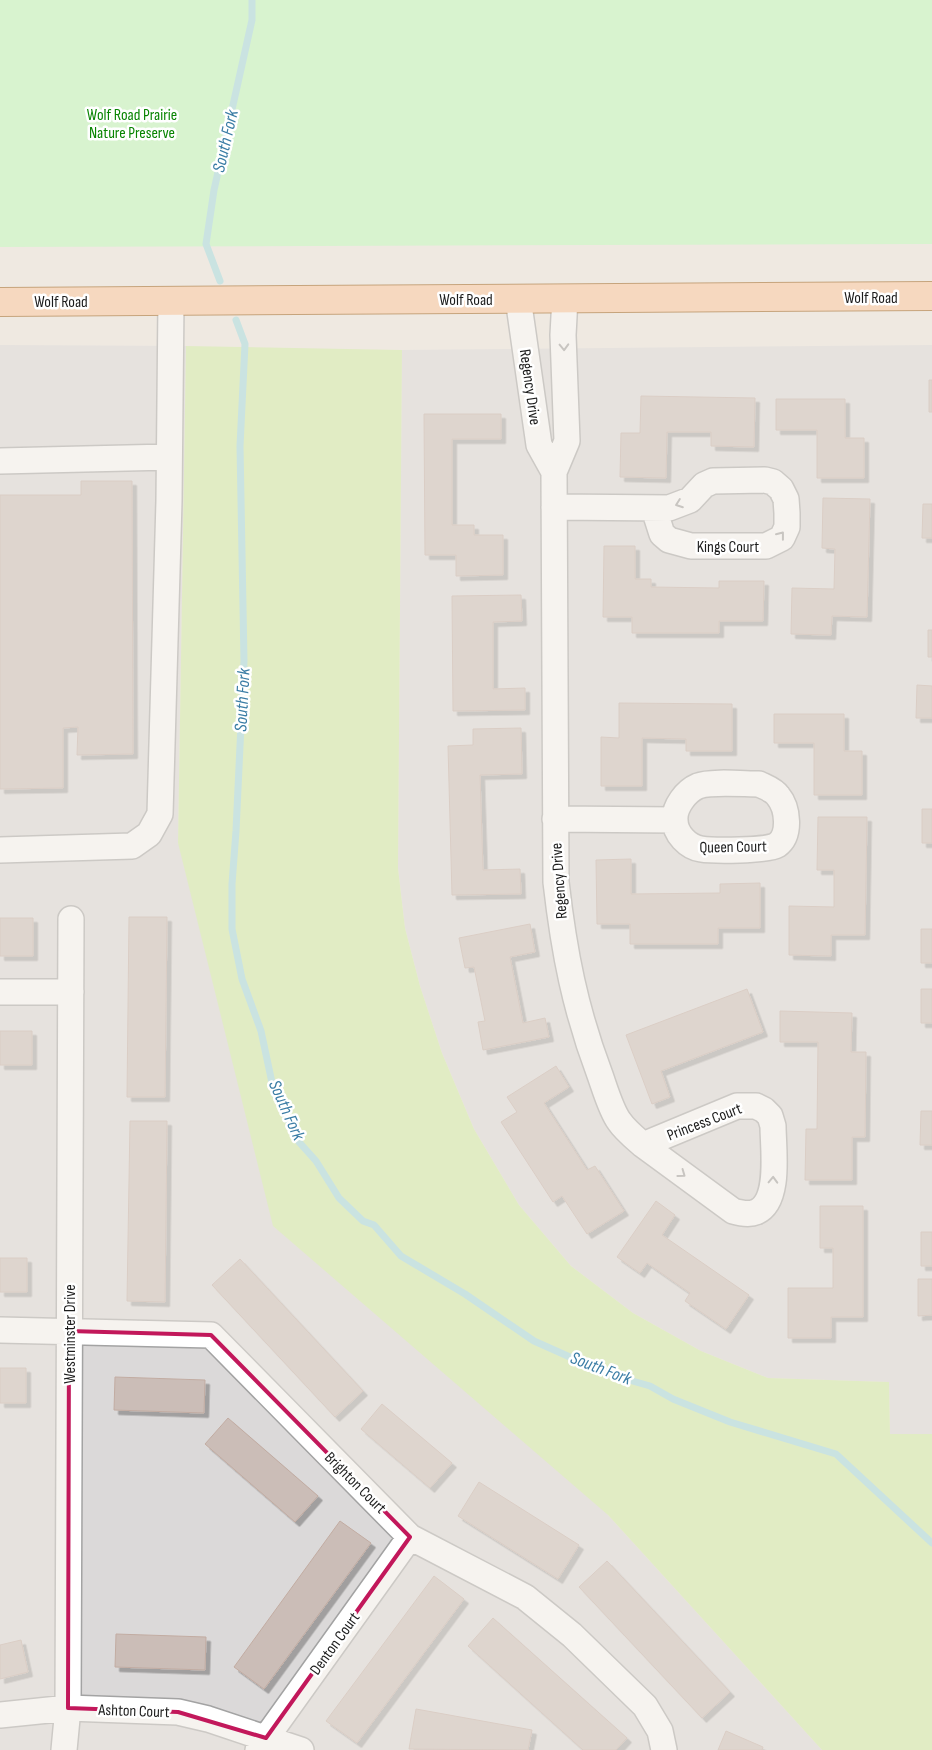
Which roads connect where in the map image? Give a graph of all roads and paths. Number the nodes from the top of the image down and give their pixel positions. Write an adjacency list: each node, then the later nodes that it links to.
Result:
1 (932, 296): 3 (main road, Wolf Road)
2 (518, 298): 3 (main road, Wolf Road); 4 (main road, Wolf Road); 8 (street, Regency Drive)
3 (565, 298): 8 (street, Regency Drive, one-way to 8)
4 (171, 301): 5 (main road, Wolf Road); 6 (street)
5 (0, 302)
6 (169, 457): 7 (street); 13 (street)
7 (0, 461)
8 (554, 472): 9 (street, Regency Drive)
9 (554, 507): 10 (street, Kings Court); 11 (street, Regency Drive)
10 (654, 509): 10 (street, Kings Court, one-way to 10)
11 (555, 819): 12 (street); 17 (street, Regency Drive)
12 (674, 820)
13 (0, 850)
14 (71, 918): 16 (street, Westminster Drive)
15 (0, 992): 16 (street)
16 (70, 992): 20 (street, Westminster Drive)
17 (643, 1145): 18 (street, Regency Drive, one-way to 18); 18 (street, Princess Court, one-way to 17)
18 (746, 1214)
19 (0, 1330): 20 (street, Brighton Court)
20 (69, 1331): 21 (street, Brighton Court); 22 (street, Westminster Drive)
21 (410, 1537): 24 (street, Denton Court); 27 (street, Brighton Court)
22 (68, 1708): 23 (street, Ashton Court); 24 (street, Ashton Court); 25 (street, Westminster Drive)
23 (0, 1715)
24 (262, 1744): 26 (street)
25 (64, 1750)
26 (301, 1750)
27 (664, 1750)

